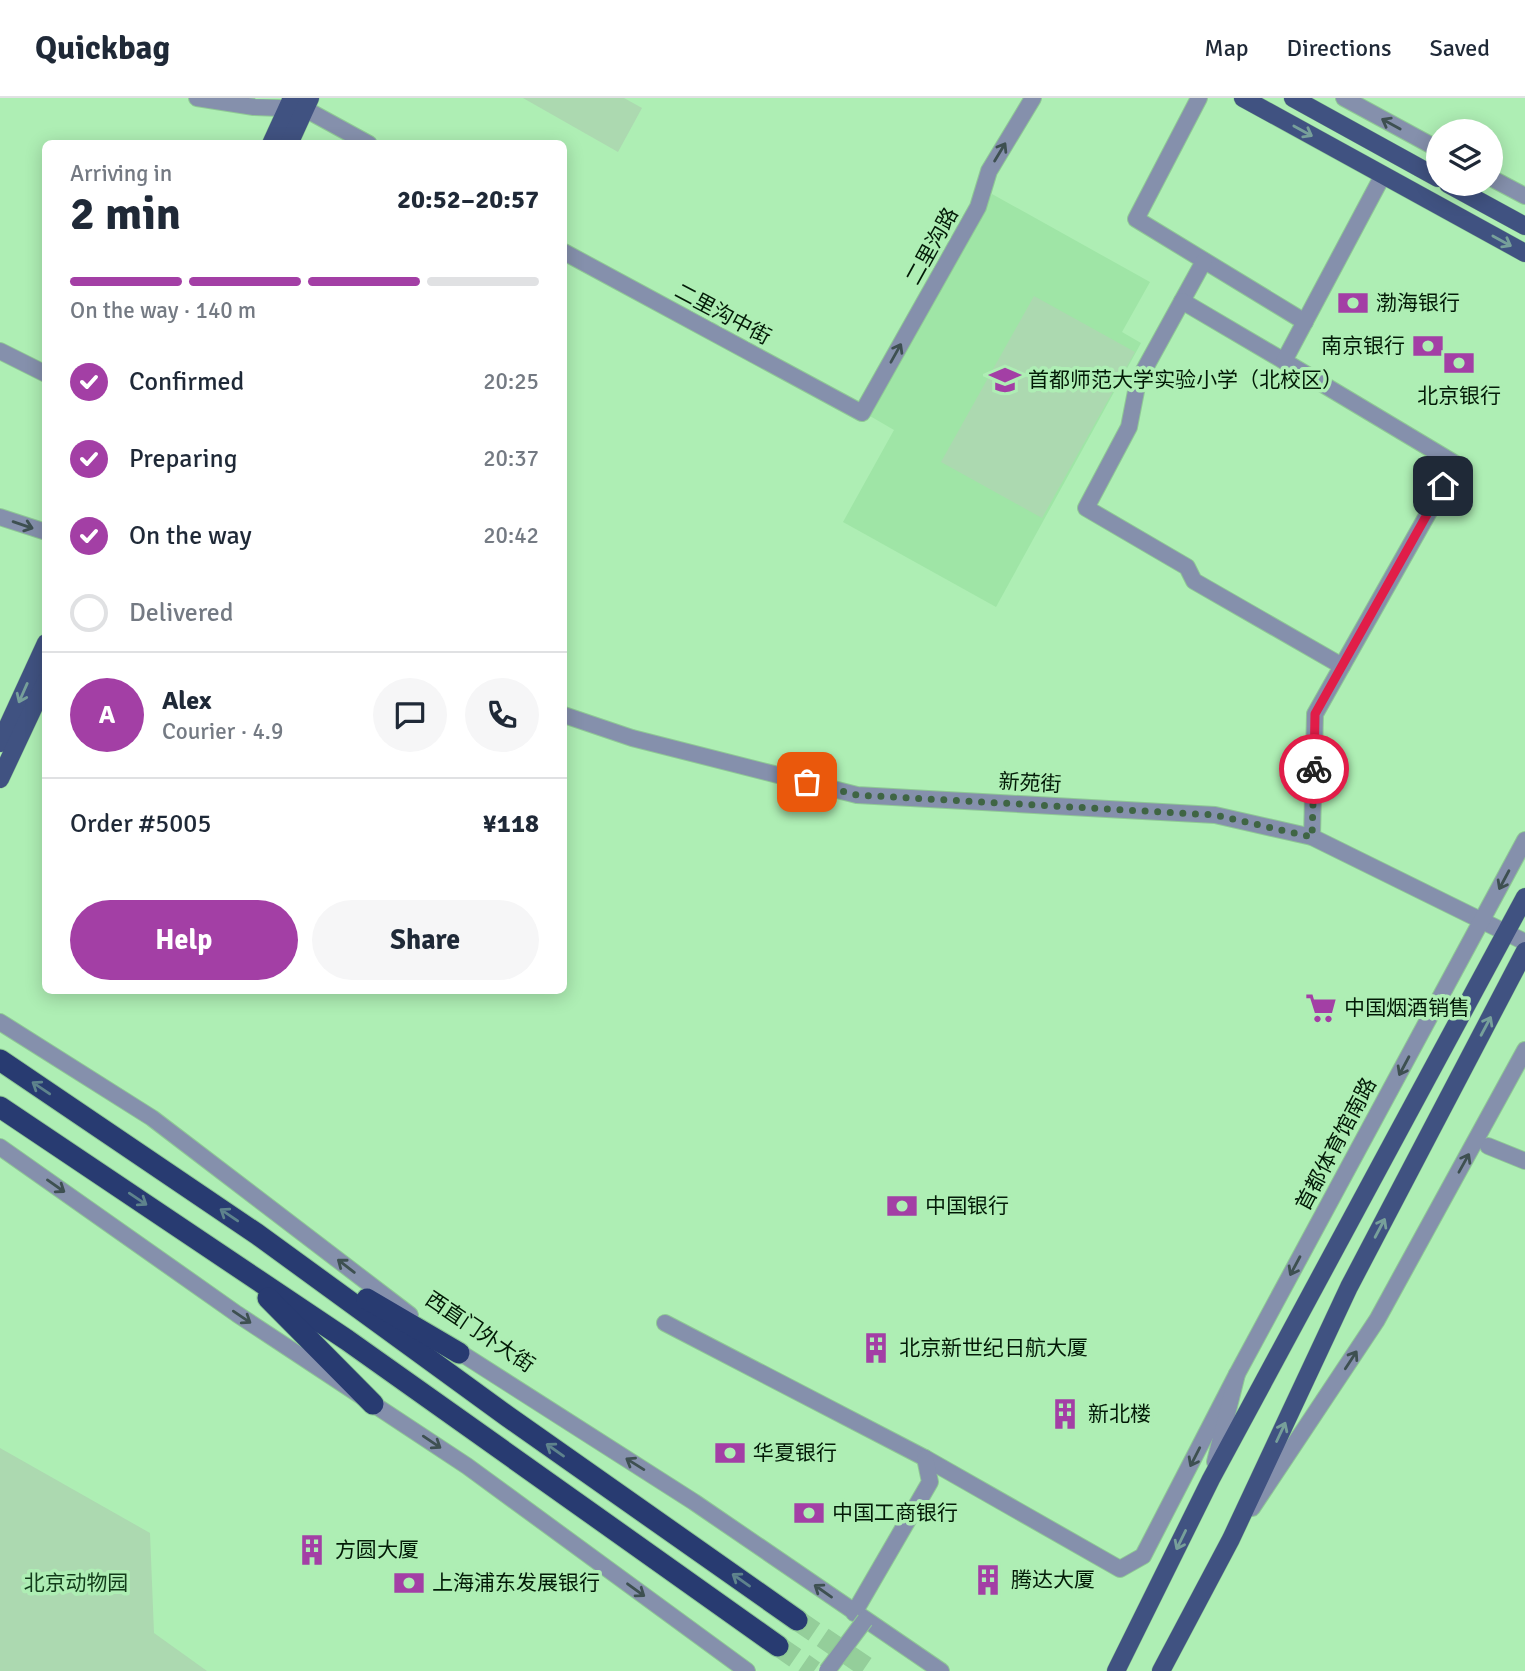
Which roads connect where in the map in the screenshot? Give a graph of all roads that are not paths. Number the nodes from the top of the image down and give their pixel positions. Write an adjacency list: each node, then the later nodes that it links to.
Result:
1 (197, 98): 7 (street)
2 (1033, 98): 26 (street, 二里沟路, one-way to 2)
3 (1199, 98): 20 (street)
4 (1243, 98): 13 (main road, one-way to 13)
5 (1293, 98): 12 (main road)
6 (1344, 98): 11 (street, one-way to 6)
7 (299, 103): 8 (main road); 9 (main road); 10 (street)
8 (274, 140)
9 (290, 140)
10 (362, 140)
11 (1426, 142)
12 (1426, 171)
13 (1383, 175): 18 (main road, one-way to 18); 22 (street)
14 (1503, 185): 16 (street)
15 (1470, 196): 17 (main road)
16 (1525, 197)
17 (1525, 226)
18 (1525, 253)
19 (567, 254): 26 (street, 二里沟中街)
20 (1204, 261): 21 (street); 22 (street)
21 (1182, 301): 24 (street); 30 (street)
22 (1305, 321): 24 (street)
23 (0, 351): 25 (street)
24 (1284, 361): 30 (street)
25 (42, 372)
26 (862, 413)
27 (0, 517): 28 (street, one-way to 28)
28 (42, 531)
29 (42, 652): 33 (main road, one-way to 33)
30 (1342, 666): 35 (street)
31 (42, 690): 34 (main road)
32 (567, 716): 35 (street, 新苑街)
33 (0, 743)
34 (0, 779)
35 (1312, 837): 38 (street, 新苑街)
36 (1525, 840): 38 (street, 首都体育馆南路, one-way to 38)
37 (1525, 898): 39 (main road, 首都体育馆南路)
38 (1483, 920): 39 (street, 新苑街); 53 (street, 首都体育馆南路, one-way to 53)
39 (1506, 932): 40 (street, 新苑街); 56 (main road, 首都体育馆南路)
40 (1525, 942)
41 (1525, 951): 57 (main road, one-way to 41)
42 (0, 1022): 52 (street, 西直门外大街, one-way to 42)
43 (1525, 1050): 57 (street, one-way to 43)
44 (4, 1061): 49 (highway, one-way to 44)
45 (0, 1107): 50 (highway, one-way to 50)
46 (1488, 1146): 48 (street)
47 (0, 1147): 54 (street, one-way to 54)
48 (1525, 1161)
49 (257, 1234): 52 (highway); 59 (highway, one-way to 49)
50 (232, 1262): 54 (highway); 60 (highway)
51 (665, 1323): 55 (street)
52 (459, 1353): 58 (street, 西直门外大街, one-way to 52)
53 (1237, 1374): 55 (street, one-way to 55); 56 (street, 首都体育馆南路)
54 (373, 1404): 61 (street, one-way to 61)
55 (925, 1458): 58 (street)
56 (1211, 1479): 64 (main road, 首都体育馆南路, one-way to 64)
57 (1231, 1539): 65 (main road)
58 (859, 1616): 62 (street, bridge); 63 (street, 西直门外大街)
59 (797, 1620)
60 (778, 1646)
61 (747, 1671)
62 (827, 1671)
63 (941, 1671)
64 (1116, 1671)
65 (1161, 1671)

